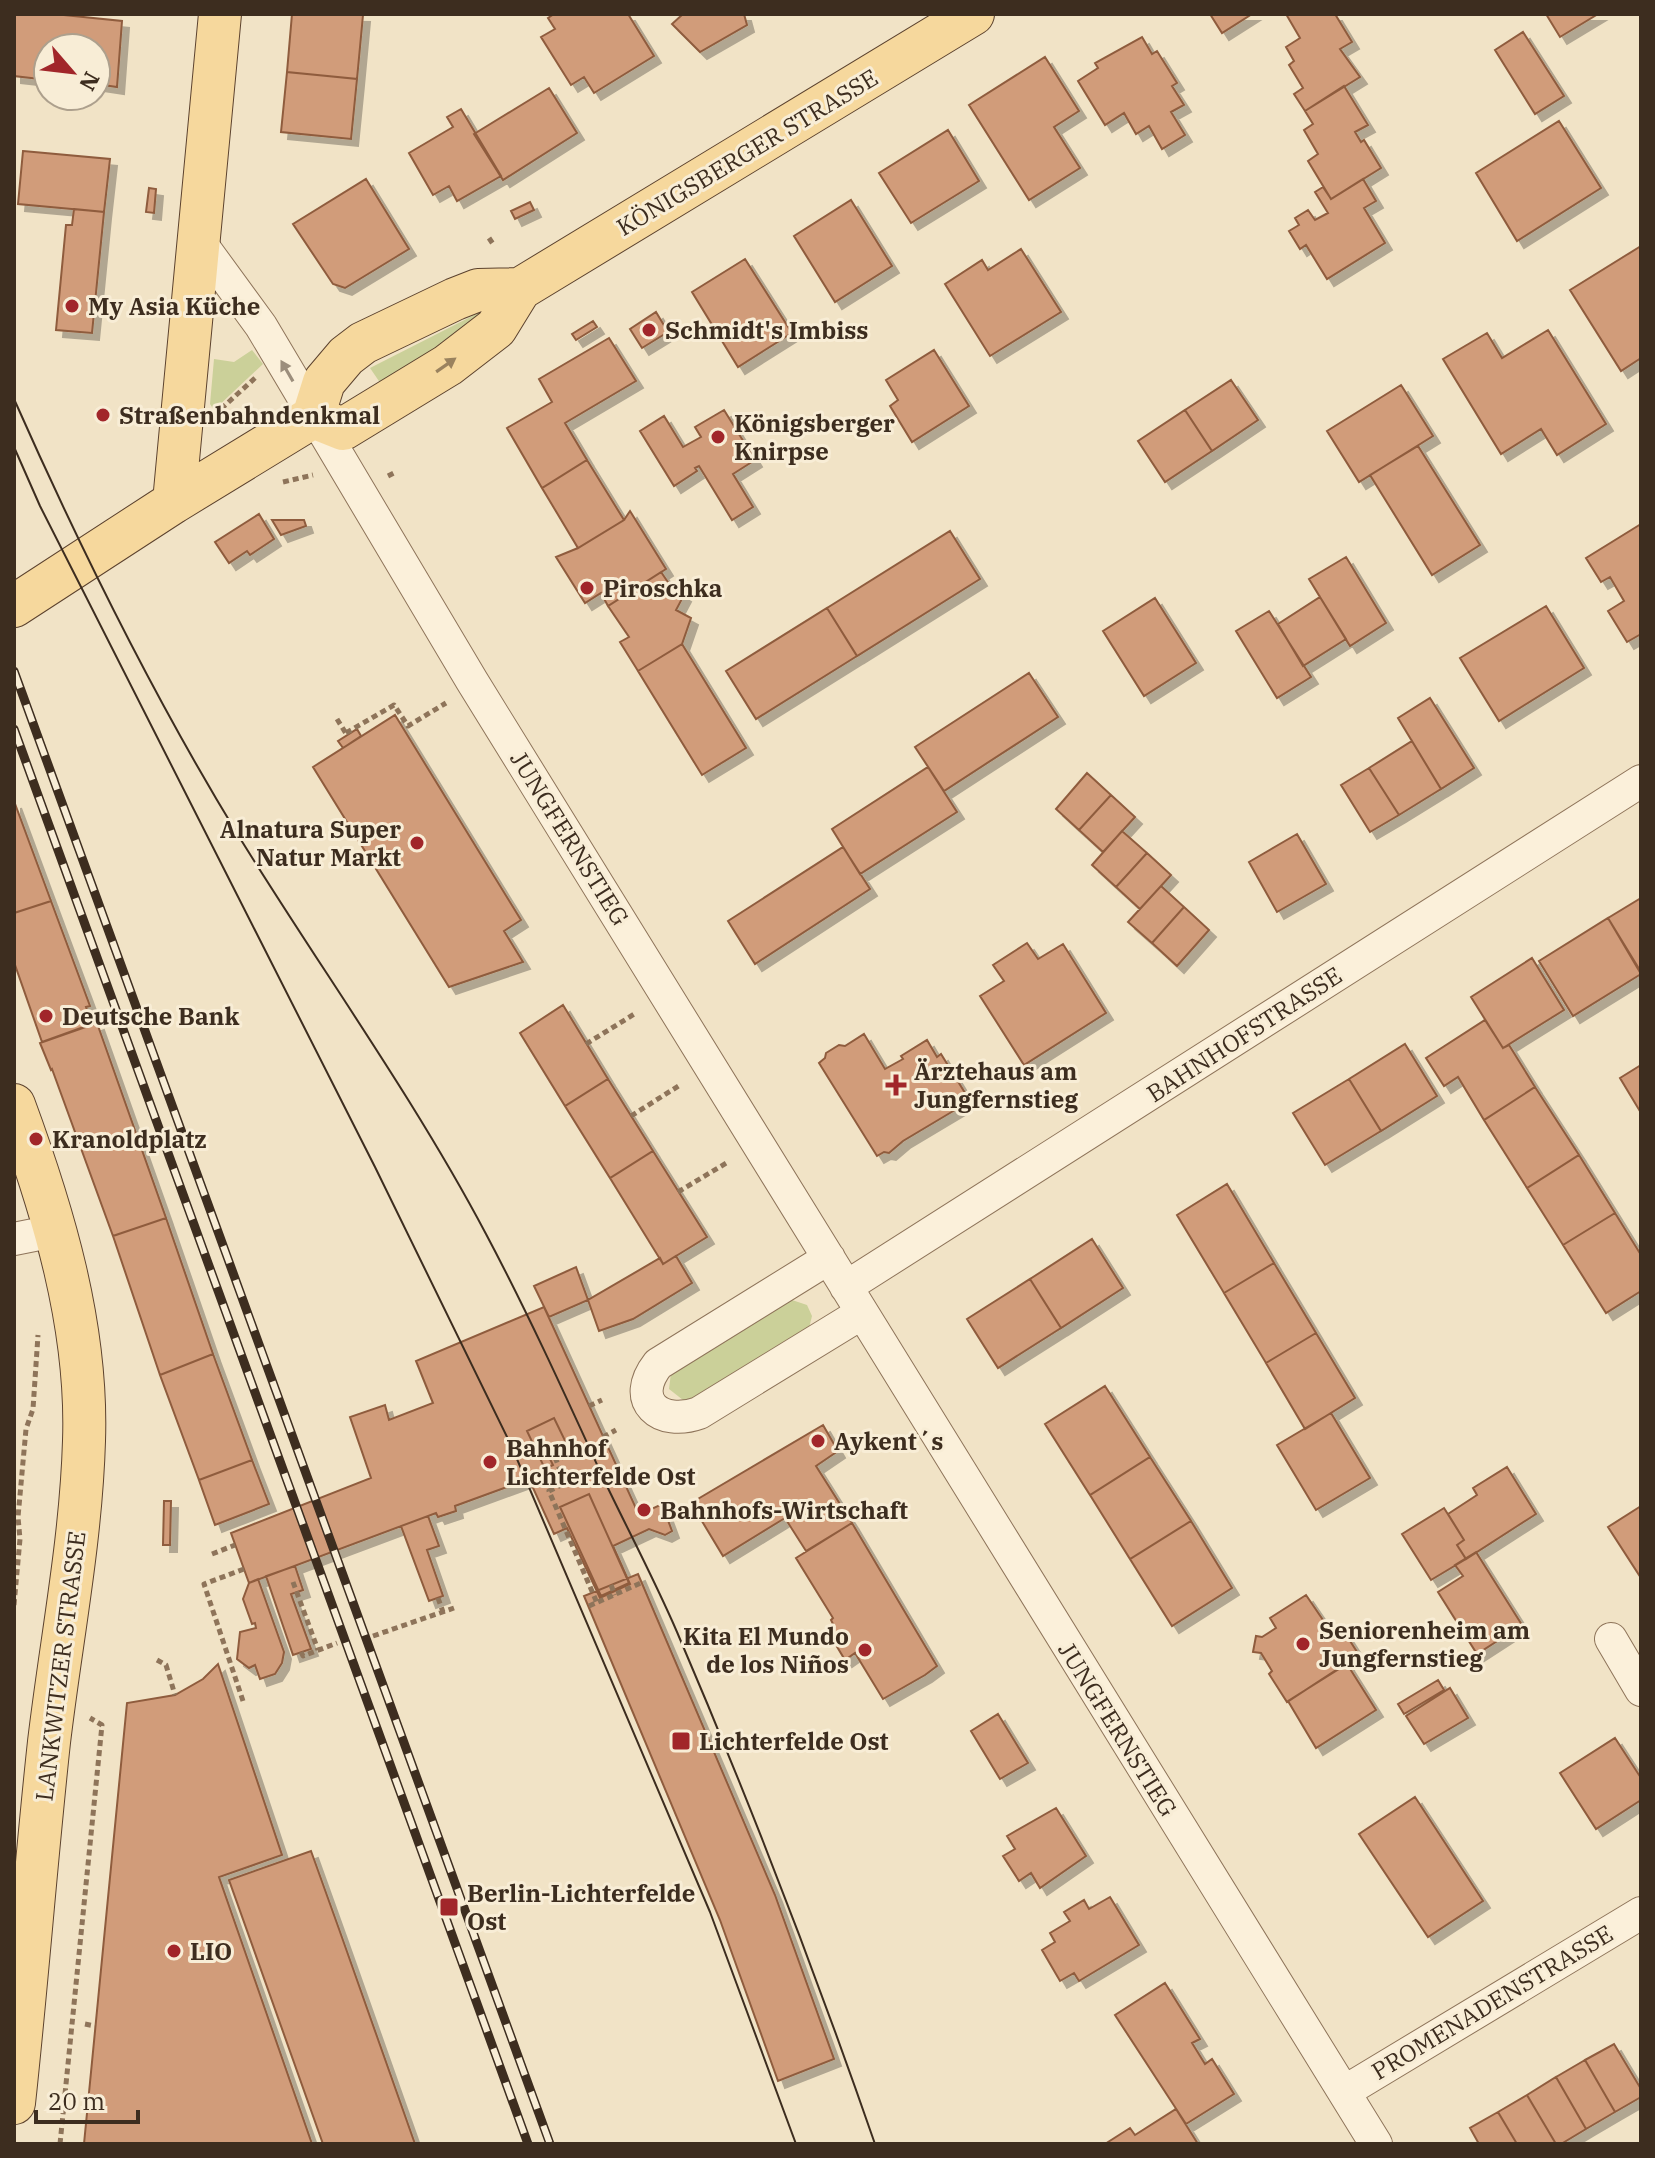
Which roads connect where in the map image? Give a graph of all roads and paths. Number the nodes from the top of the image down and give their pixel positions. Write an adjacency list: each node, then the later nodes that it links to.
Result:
1 (220, 14): 4 (main road)
2 (973, 14): 6 (main road, KÖNIGSBERGER STRASSE)
3 (489, 238): 5 (path)
4 (199, 241): 9 (street, JUNGFERNSTIEG, one-way to 4); 12 (main road)
5 (493, 244)
6 (520, 289): 9 (main road, KÖNIGSBERGER STRASSE); 9 (main road, KÖNIGSBERGER STRASSE, one-way to 6)
7 (264, 369): 8 (path)
8 (215, 414)
9 (313, 417): 12 (main road); 26 (street, JUNGFERNSTIEG)
10 (396, 472): 11 (path)
11 (388, 476)
12 (174, 502): 13 (main road)
13 (14, 606)
14 (446, 703): 15 (path)
15 (337, 719)
16 (1641, 781): 28 (street, BAHNHOFSTRASSE)
17 (636, 1013): 18 (path)
18 (586, 1044)
19 (680, 1085): 21 (path)
20 (14, 1105): 24 (main road)
21 (631, 1116)
22 (728, 1162): 23 (path)
23 (678, 1192)
24 (54, 1231): 25 (street); 27 (main road, LANKWITZER STRASSE)
25 (14, 1239)
26 (829, 1258): 28 (street, JUNGFERNSTIEG); 28 (street)
27 (70, 1290): 43 (path); 55 (main road, LANKWITZER STRASSE)
28 (854, 1300): 61 (street, JUNGFERNSTIEG)
29 (602, 1400): 30 (path)
30 (589, 1406)
31 (616, 1430): 32 (path)
32 (603, 1437)
33 (555, 1457): 42 (path)
34 (235, 1545): 35 (path)
35 (212, 1554)
36 (244, 1569): 56 (path)
37 (293, 1582): 50 (path)
38 (643, 1582): 40 (path)
39 (611, 1585): 40 (path)
40 (615, 1595): 42 (path)
41 (438, 1598): 46 (path)
42 (597, 1603): 44 (path)
43 (14, 1605)
44 (589, 1606)
45 (454, 1608): 46 (path)
46 (443, 1612): 47 (path)
47 (373, 1636)
48 (1611, 1639): 53 (street)
49 (337, 1643): 50 (path)
50 (318, 1650): 51 (path)
51 (301, 1652)
52 (157, 1660): 54 (path)
53 (1641, 1690)
54 (175, 1695)
55 (55, 1698): 60 (main road, LANKWITZER STRASSE); 63 (path)
56 (243, 1701)
57 (1641, 1913): 61 (street, PROMENADENSTRASSE)
58 (85, 2024): 59 (path)
59 (95, 2026)
60 (18, 2033): 62 (main road, LANKWITZER STRASSE)
61 (1344, 2092): 64 (street, JUNGFERNSTIEG)
62 (14, 2103)
63 (60, 2144)
64 (1376, 2144)

